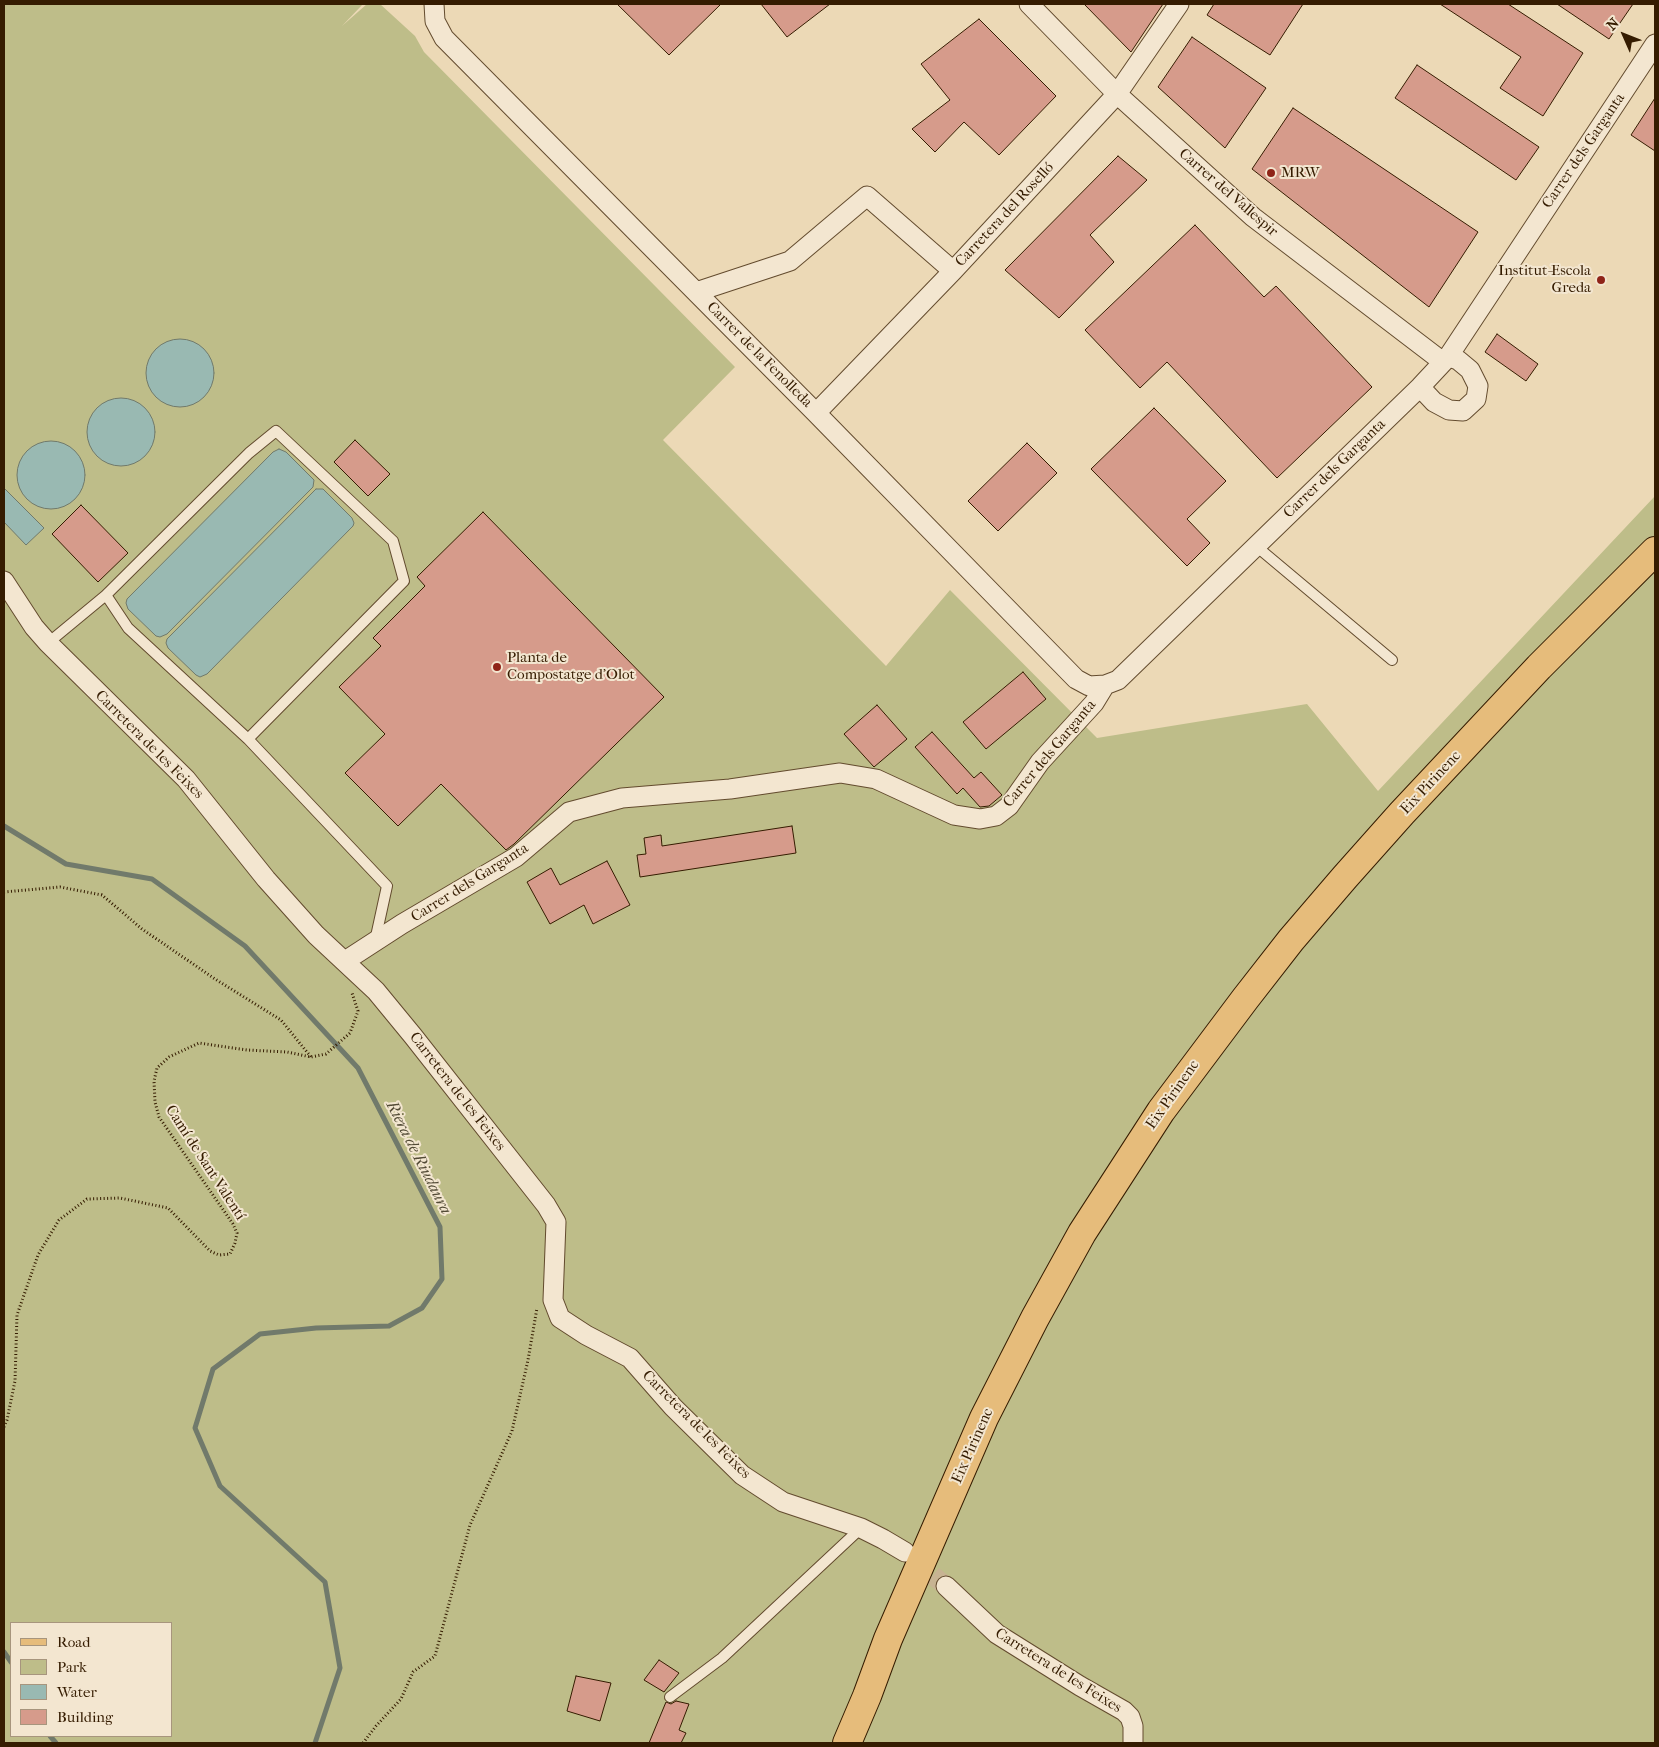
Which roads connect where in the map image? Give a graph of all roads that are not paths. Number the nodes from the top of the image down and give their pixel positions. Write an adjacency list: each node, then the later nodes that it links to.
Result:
1 (434, 4): 7 (street, Carrer de la Fenolleda)
2 (1029, 4): 5 (street, Carrer del Vallespir)
3 (1179, 4): 5 (street, Carretera del Roselló)
4 (1655, 44): 8 (street, Carrer dels Garganta)
5 (1117, 94): 6 (street, Carretera del Roselló); 8 (street, Carrer del Vallespir)
6 (953, 271): 7 (street); 10 (street, Carretera del Roselló)
7 (696, 292): 10 (street, Carrer de la Fenolleda)
8 (1445, 360): 9 (street, Carrer dels Garganta); 9 (street)
9 (1420, 387): 11 (street, Carrer dels Garganta)
10 (816, 413): 19 (street, Carrer de la Fenolleda)
11 (1256, 546): 17 (lane); 19 (street, Carrer dels Garganta)
12 (1655, 551): 18 (main road, Eix Pirinenc)
13 (1655, 571): 18 (main road)
14 (4, 582): 16 (street, Carretera de les Feixes)
15 (106, 595): 16 (lane); 20 (lane); 20 (lane)
16 (48, 643): 22 (street, Carretera de les Feixes)
17 (1392, 660)
18 (1539, 667): 26 (main road, Eix Pirinenc)
19 (1105, 685): 21 (street, Carrer dels Garganta)
20 (248, 739): 21 (lane)
21 (375, 942): 22 (street, Carrer dels Garganta)
22 (345, 961): 23 (street, Carretera de les Feixes)
23 (861, 1528): 24 (street, Carretera de les Feixes); 27 (lane)
24 (905, 1552)
25 (946, 1586): 30 (street, Carretera de les Feixes)
26 (867, 1696): 28 (main road, Eix Pirinenc); 29 (street)
27 (670, 1698)
28 (847, 1743)
29 (856, 1743)
30 (1134, 1743)

